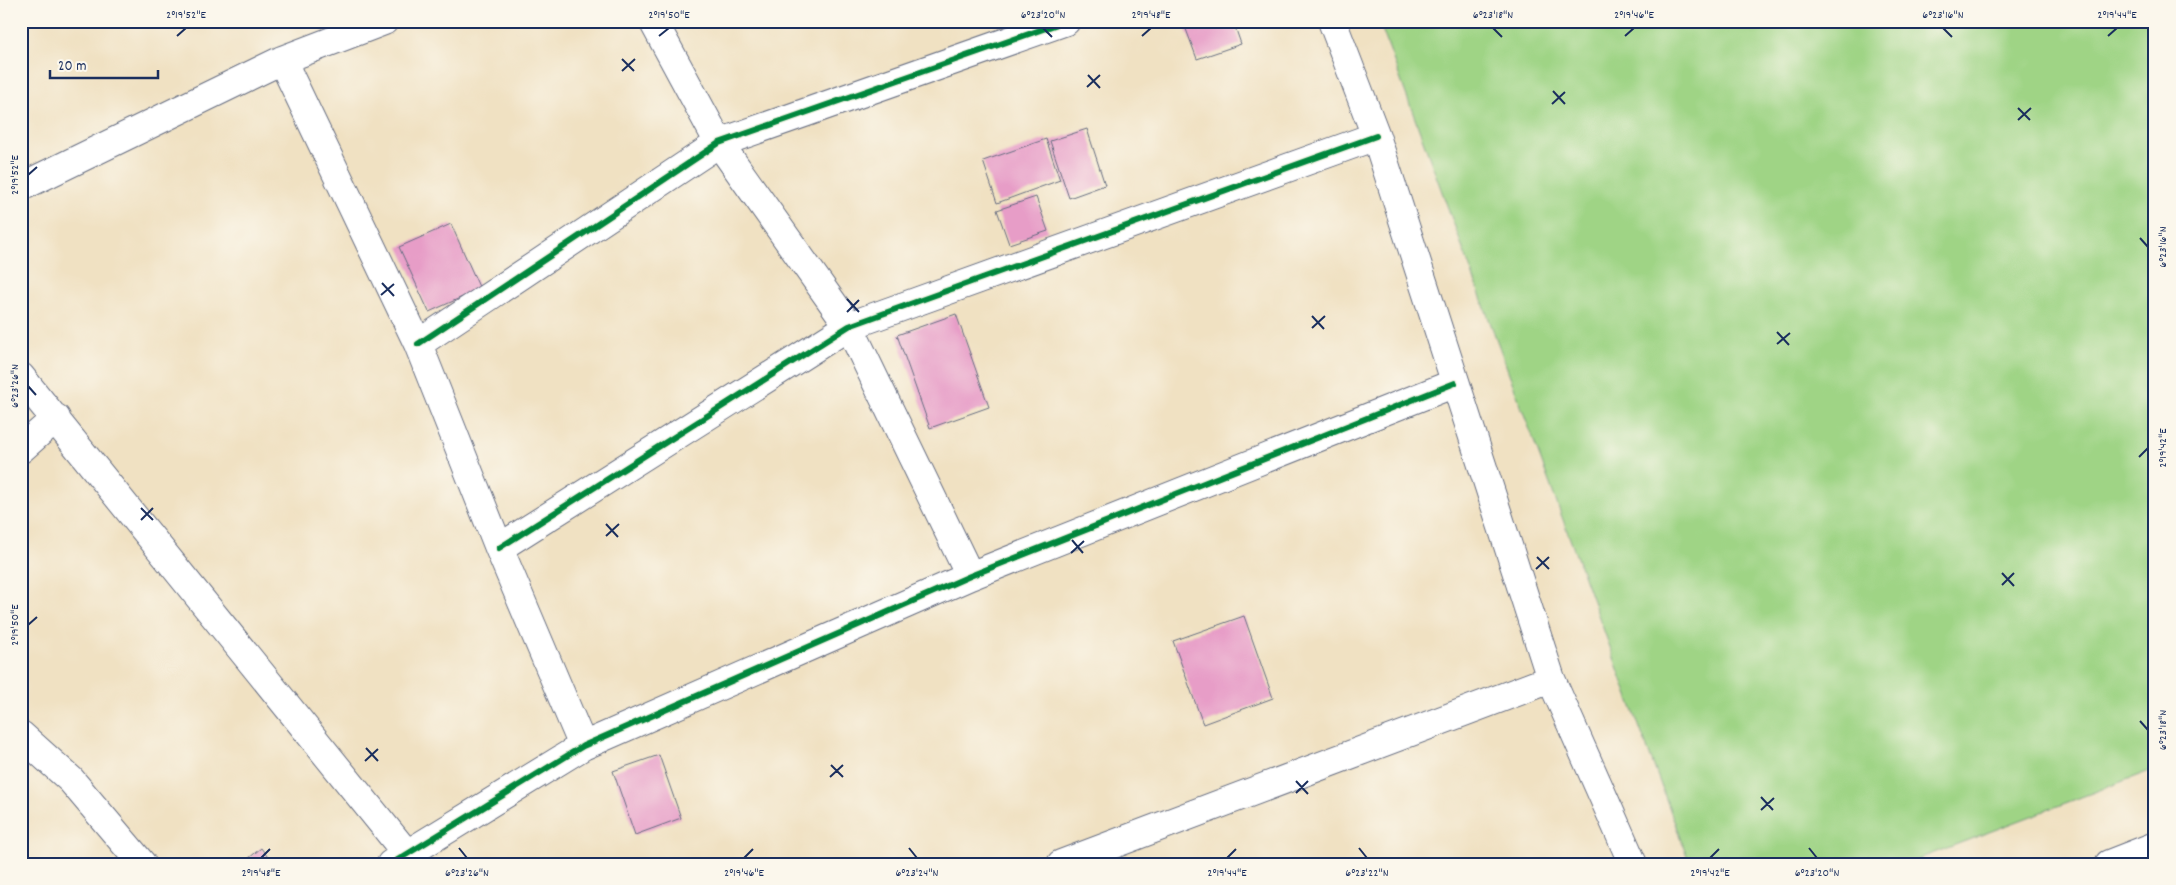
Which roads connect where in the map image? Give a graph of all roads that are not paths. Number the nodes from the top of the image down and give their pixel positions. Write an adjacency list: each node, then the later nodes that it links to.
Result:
1 (384, 21): 5 (street)
2 (653, 21): 7 (street)
3 (1066, 21): 7 (street)
4 (1332, 21): 6 (street)
5 (282, 60): 8 (street); 10 (street)
6 (1376, 136): 9 (street); 12 (street)
7 (719, 143): 9 (street); 10 (street)
8 (21, 187)
9 (849, 326): 15 (street); 16 (street)
10 (418, 344): 15 (street)
11 (21, 377): 13 (street)
12 (1455, 382): 16 (street); 17 (street)
13 (56, 418): 14 (street); 21 (street)
14 (21, 449)
15 (499, 548): 19 (street)
16 (970, 576): 19 (street)
17 (1551, 678): 23 (street); 24 (street)
18 (21, 735): 22 (street)
19 (583, 746): 21 (street)
20 (2155, 846): 25 (street)
21 (404, 861)
22 (142, 864)
23 (1061, 864)
24 (1633, 864)
25 (2109, 864)

